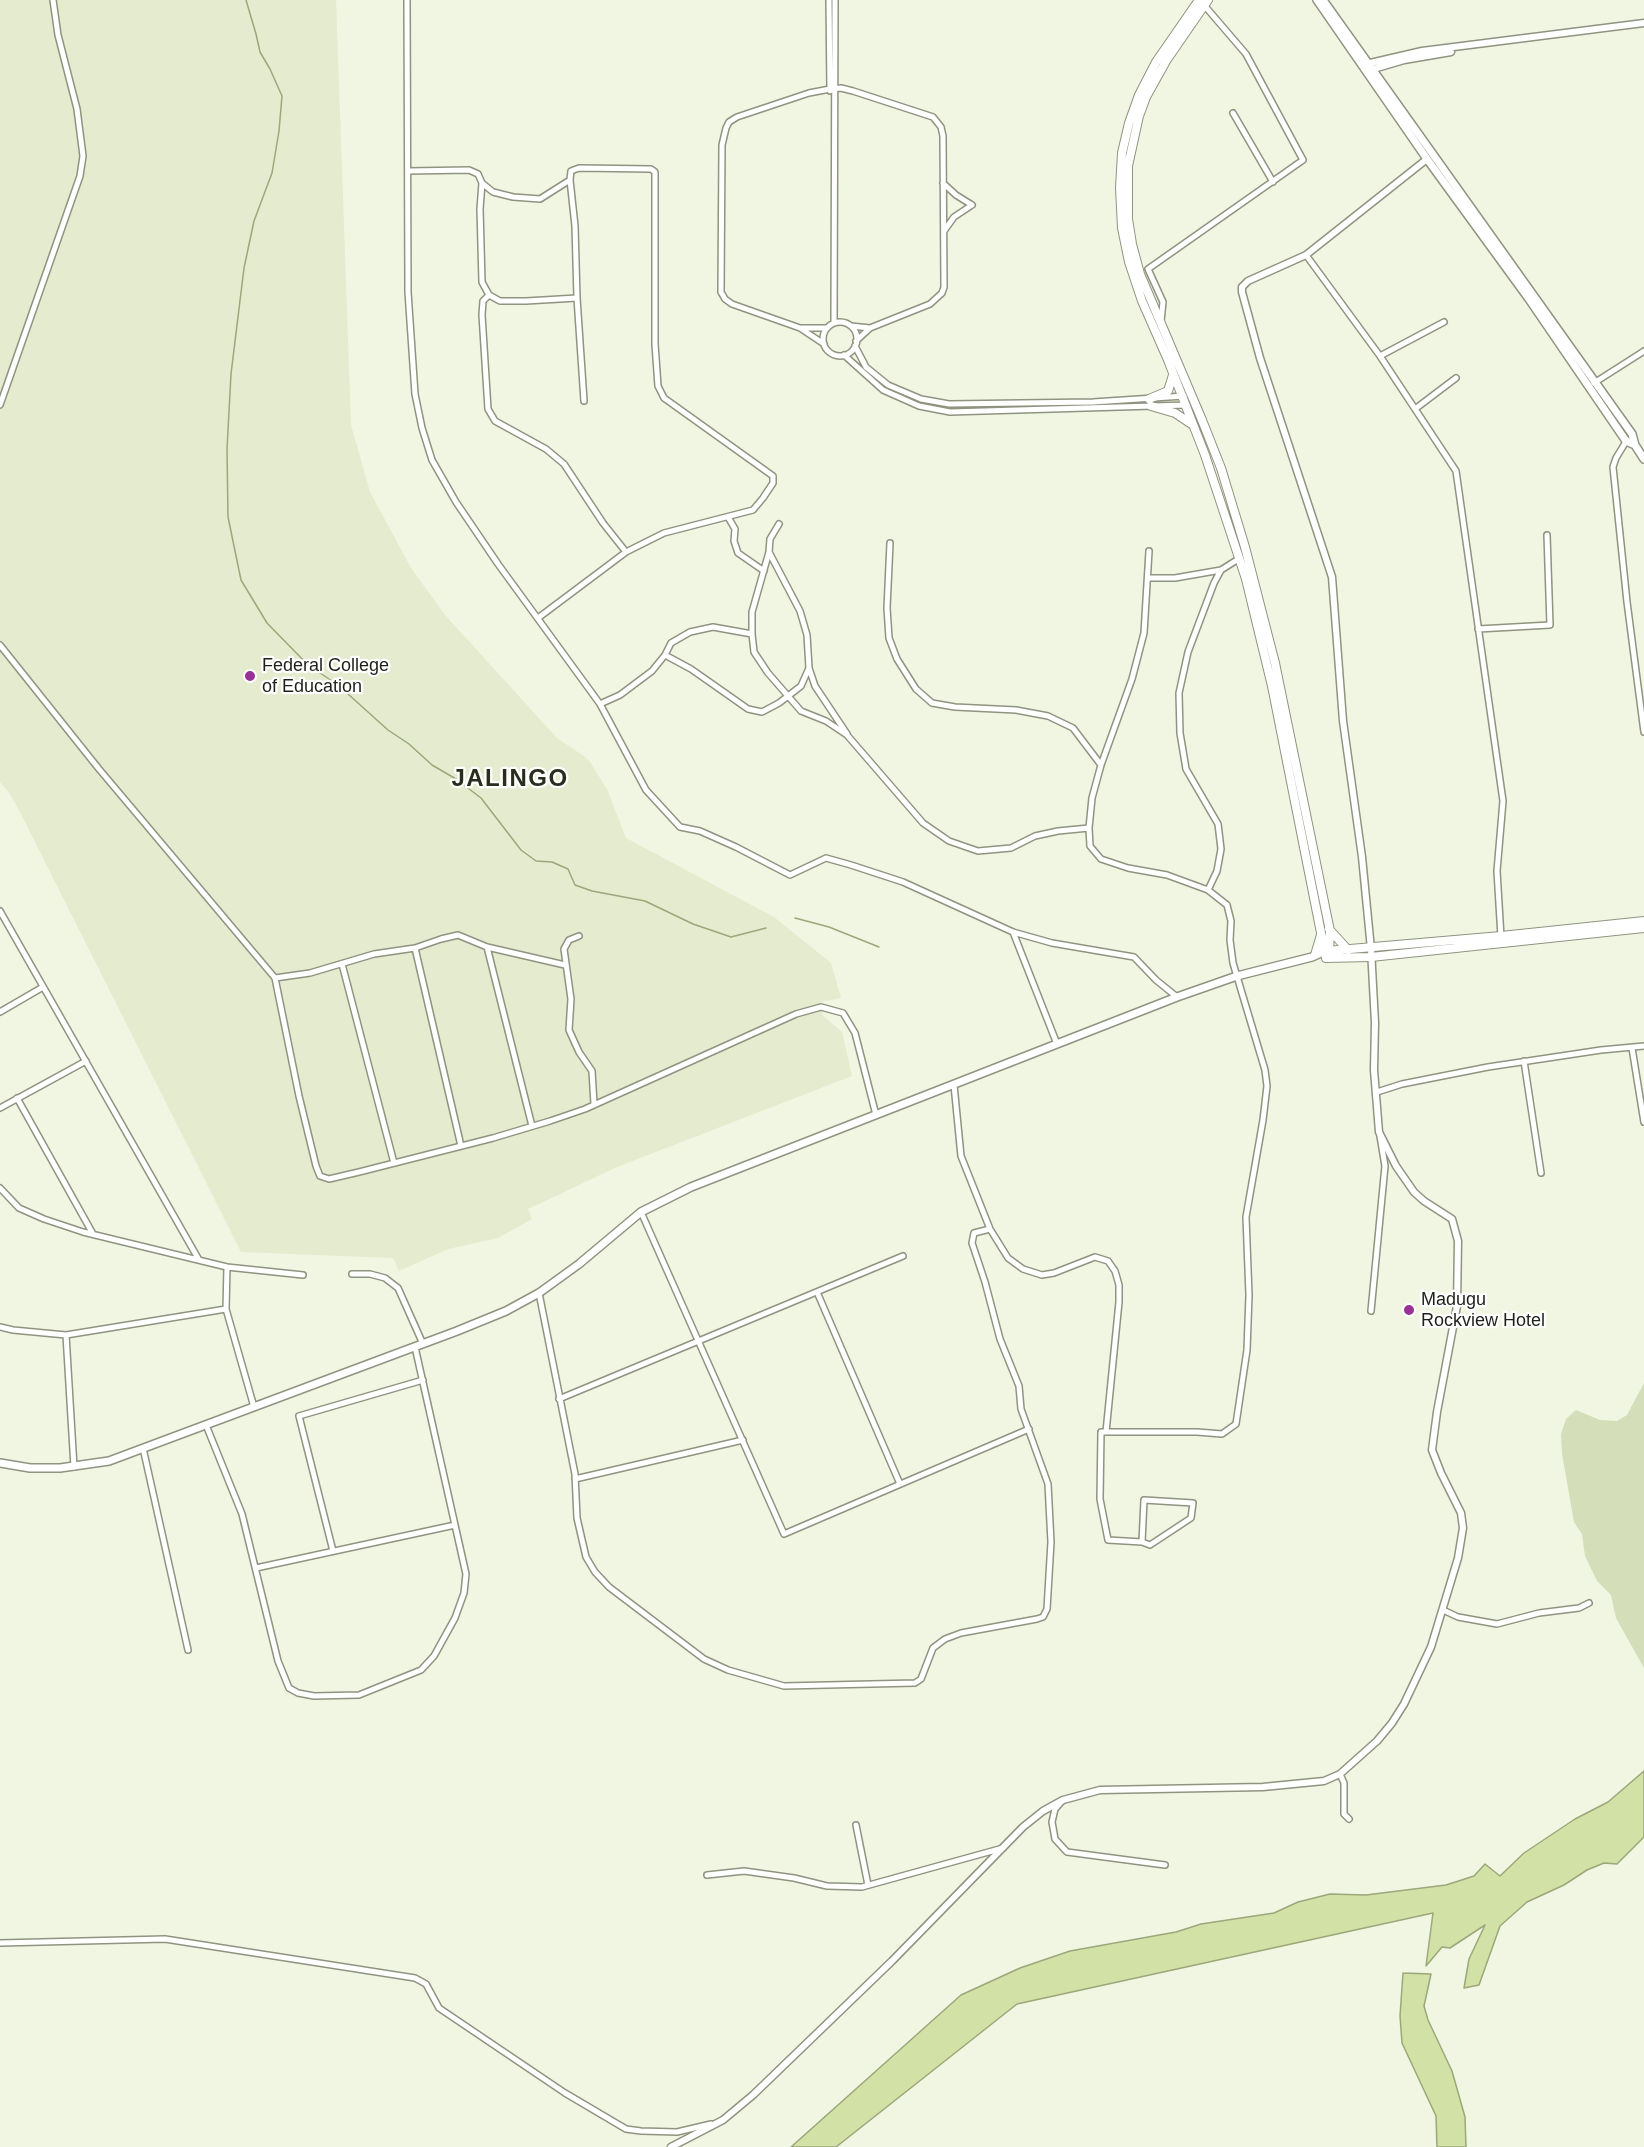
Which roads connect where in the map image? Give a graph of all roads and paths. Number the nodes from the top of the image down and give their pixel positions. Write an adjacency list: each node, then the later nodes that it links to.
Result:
1 (53, 0): 45 (street)
2 (407, 0): 16 (street)
3 (829, 0): 13 (street)
4 (835, 0): 13 (street)
5 (1192, 0): 10 (main road)
6 (1215, 0): 9 (main road)
7 (1317, 0): 12 (main road)
8 (1323, 0): 12 (main road)
9 (1204, 2): 10 (main road); 18 (street); 27 (main road)
10 (1189, 12): 37 (main road)
11 (1644, 26): 12 (street)
12 (1368, 67): 15 (main road); 39 (main road)
13 (832, 89): 20 (street); 26 (street); 29 (street)
14 (1233, 113): 18 (street)
15 (1427, 159): 22 (street); 50 (main road)
16 (408, 171): 19 (street); 64 (street)
17 (570, 180): 19 (street); 24 (street); 53 (street)
18 (1273, 182): 27 (street)
19 (482, 183): 23 (street)
20 (944, 183): 21 (street); 21 (street)
21 (944, 232): 31 (street)
22 (1306, 255): 36 (street); 87 (street)
23 (489, 295): 24 (street); 58 (street)
24 (577, 298): 42 (street)
25 (1444, 322): 36 (street)
26 (834, 323): 28 (street); 30 (street)
27 (1161, 324): 40 (main road)
28 (850, 326): 31 (street); 32 (street)
29 (800, 328): 30 (street); 33 (street)
30 (827, 328): 33 (street)
31 (870, 328): 32 (street)
32 (855, 343): 35 (street); 43 (street)
33 (824, 344): 35 (street)
34 (1644, 351): 39 (street)
35 (844, 355): 43 (street)
36 (1380, 356): 47 (street)
37 (1173, 373): 41 (main road); 43 (main road)
38 (1456, 378): 47 (street)
39 (1594, 383): 49 (main road)
40 (1192, 394): 41 (street); 44 (main road)
41 (1183, 397): 43 (street); 46 (main road)
42 (584, 401)
43 (1150, 403): 46 (street); 48 (main road)
44 (1196, 403): 46 (street); 80 (main road)
45 (0, 405)
46 (1186, 405): 48 (main road)
47 (1415, 409): 65 (street)
48 (1194, 426): 60 (main road)
49 (1632, 434): 50 (street); 51 (main road)
50 (1626, 441): 51 (main road); 72 (street)
51 (1635, 445): 52 (main road)
52 (1644, 459)
53 (728, 517): 58 (street); 62 (street)
54 (779, 524): 59 (street)
55 (1547, 535): 65 (street)
56 (890, 543): 74 (street)
57 (1149, 551): 63 (street)
58 (626, 552): 64 (street)
59 (769, 552): 62 (street); 69 (street)
60 (1240, 558): 61 (street); 80 (main road)
61 (1221, 570): 63 (street); 76 (street)
62 (764, 572): 66 (street)
63 (1148, 578): 74 (street)
64 (538, 618): 71 (street)
65 (1478, 629): 83 (street)
66 (752, 634): 68 (street); 70 (street)
67 (0, 645): 93 (street)
68 (666, 655): 70 (street); 71 (street)
69 (809, 668): 70 (street); 73 (street)
70 (788, 696): 73 (street)
71 (600, 704): 81 (street)
72 (1644, 732)
73 (848, 735): 75 (street)
74 (1101, 765): 75 (street)
75 (1089, 828): 76 (street)
76 (1208, 890): 92 (street)
77 (1, 914): 94 (street)
78 (1644, 921): 83 (main road)
79 (1644, 928): 83 (main road)
80 (1325, 930): 86 (main road); 88 (main road); 89 (main road)
81 (1013, 932): 95 (street); 97 (street)
82 (579, 936): 91 (street)
83 (1501, 940): 87 (main road)
84 (487, 947): 85 (street); 91 (street); 109 (street)
85 (415, 948): 90 (street); 111 (street)
86 (1348, 950): 87 (main road); 88 (main road)
87 (1371, 953): 88 (main road); 103 (street)
88 (1328, 955): 89 (main road)
89 (1313, 956): 92 (main road)
90 (342, 964): 93 (street); 112 (street)
91 (565, 965): 105 (street)
92 (1237, 976): 95 (main road); 136 (street)
93 (275, 978): 112 (street)
94 (43, 987): 96 (street); 100 (street)
95 (1177, 997): 97 (main road)
96 (0, 1012)
97 (1057, 1044): 102 (main road)
98 (1644, 1046): 99 (street)
99 (1632, 1048): 101 (street); 108 (street)
100 (86, 1061): 104 (street); 119 (street)
101 (1524, 1061): 103 (street); 113 (street)
102 (954, 1085): 107 (main road); 116 (street)
103 (1377, 1092): 110 (street)
104 (18, 1098): 106 (street); 117 (street)
105 (594, 1104): 107 (street); 109 (street)
106 (0, 1108)
107 (876, 1115): 115 (main road)
108 (1644, 1122)
109 (532, 1126): 111 (street)
110 (1379, 1132): 126 (street); 148 (street)
111 (461, 1146): 112 (street)
112 (394, 1163)
113 (1541, 1173)
114 (0, 1188): 117 (street)
115 (641, 1212): 124 (main road); 129 (street)
116 (990, 1228): 135 (street); 136 (street)
117 (93, 1234): 119 (street)
118 (903, 1256): 123 (street)
119 (199, 1260): 120 (street)
120 (227, 1267): 122 (street); 125 (street)
121 (352, 1274): 130 (street)
122 (303, 1275)
123 (816, 1292): 129 (street); 142 (street)
124 (539, 1293): 130 (main road); 132 (street)
125 (226, 1309): 128 (street); 133 (street)
126 (1371, 1311)
127 (0, 1327): 128 (street)
128 (66, 1335): 140 (street)
129 (699, 1341): 132 (street); 137 (street)
130 (419, 1345): 131 (street); 133 (main road)
131 (423, 1380): 143 (street); 145 (street)
132 (560, 1399): 141 (street)
133 (254, 1407): 134 (main road)
134 (206, 1425): 138 (main road); 146 (street)
135 (1029, 1429): 141 (street); 142 (street)
136 (1106, 1432): 144 (street)
137 (743, 1440): 141 (street); 142 (street)
138 (143, 1448): 140 (main road); 149 (street)
139 (0, 1463): 140 (main road)
140 (74, 1467)
141 (575, 1479)
142 (900, 1484)
143 (455, 1525): 145 (street); 146 (street)
144 (1142, 1542): 144 (street)
145 (333, 1551): 146 (street)
146 (256, 1568)
147 (1589, 1603): 148 (street)
148 (1443, 1610): 150 (street)
149 (188, 1650)
150 (1340, 1774): 151 (street); 152 (street)
151 (1063, 1800): 154 (street); 155 (street)
152 (1349, 1819)
153 (856, 1825): 157 (street)
154 (1005, 1848): 157 (street); 159 (street)
155 (1165, 1865)
156 (707, 1875): 157 (street)
157 (868, 1885)
158 (0, 1943): 159 (street)
159 (716, 2123): 160 (street)
160 (671, 2147)

